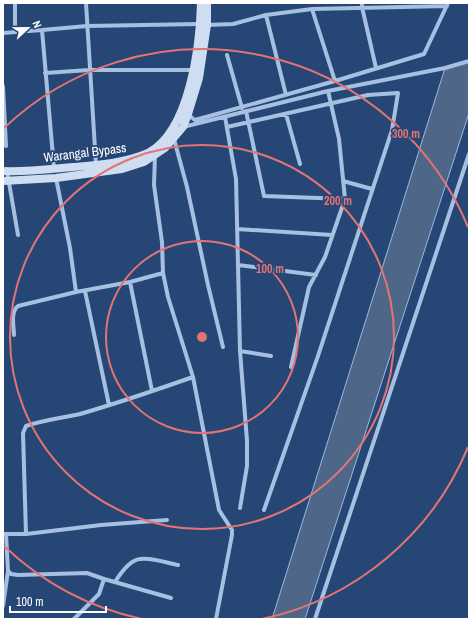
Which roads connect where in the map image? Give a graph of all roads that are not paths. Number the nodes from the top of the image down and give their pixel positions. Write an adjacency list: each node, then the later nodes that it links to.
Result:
1 (15, 3): 13 (street)
2 (86, 3): 11 (street)
3 (201, 3): 10 (main road, Warangal Bypass)
4 (208, 3): 10 (main road)
5 (316, 3): 8 (street)
6 (362, 5): 7 (street); 8 (street); 17 (street)
7 (447, 5): 17 (street)
8 (314, 9): 9 (street); 21 (street)
9 (266, 16): 10 (street); 24 (street)
10 (204, 25): 11 (street); 19 (main road, Warangal Bypass); 27 (main road)
11 (87, 26): 12 (street); 18 (street)
12 (42, 30): 13 (street); 20 (street)
13 (15, 32): 14 (street)
14 (3, 33)
15 (227, 55): 26 (street)
16 (469, 61): 23 (street)
17 (376, 68): 21 (street)
18 (89, 70): 19 (street); 20 (street); 39 (street)
19 (193, 70): 27 (main road, Warangal Bypass)
20 (45, 73): 40 (street)
21 (335, 81): 24 (street)
22 (3, 86): 35 (street)
23 (328, 91): 25 (street); 26 (street)
24 (286, 95): 26 (street)
25 (332, 104): 28 (street); 44 (street); 45 (street)
26 (244, 109): 27 (street); 29 (street); 30 (street)
27 (185, 113): 31 (main road, Warangal Bypass); 32 (main road)
28 (286, 114): 30 (street); 38 (street)
29 (225, 117): 32 (street); 33 (street)
30 (249, 121): 33 (street); 46 (street)
31 (173, 126): 32 (street); 39 (main road, Warangal Bypass)
32 (183, 127): 34 (main road)
33 (227, 127): 47 (street)
34 (174, 139): 37 (main road); 57 (street)
35 (6, 146)
36 (469, 154): 78 (street)
37 (155, 155): 42 (main road); 51 (street)
38 (300, 164)
39 (96, 165): 40 (main road, Warangal Bypass)
40 (54, 168): 41 (main road, Warangal Bypass)
41 (5, 171): 43 (street)
42 (56, 178): 43 (main road); 55 (street)
43 (6, 181): 48 (street)
44 (343, 181): 45 (street); 46 (street)
45 (372, 189): 65 (street)
46 (345, 199): 49 (street)
47 (237, 228): 49 (street); 50 (street)
48 (18, 235)
49 (332, 235): 52 (street)
50 (238, 265): 52 (street); 58 (street)
51 (163, 273): 53 (street); 61 (street)
52 (316, 275): 60 (street)
53 (130, 282): 54 (street); 62 (street)
54 (85, 291): 55 (street); 63 (street)
55 (76, 292): 56 (street)
56 (14, 336)
57 (223, 347)
58 (240, 351): 59 (street); 64 (street)
59 (271, 356)
60 (291, 366)
61 (193, 377): 62 (street); 77 (street)
62 (152, 391): 63 (street)
63 (109, 405): 68 (street)
64 (240, 508)
65 (264, 510)
66 (168, 520): 68 (street)
67 (4, 534): 68 (street); 69 (street)
68 (26, 534)
69 (5, 559): 71 (street)
70 (178, 565): 73 (street)
71 (8, 571): 72 (street); 75 (street)
72 (104, 579): 73 (street); 76 (street)
73 (115, 582): 74 (street)
74 (171, 598)
75 (3, 606)
76 (74, 619)
77 (216, 619)
78 (315, 619)

